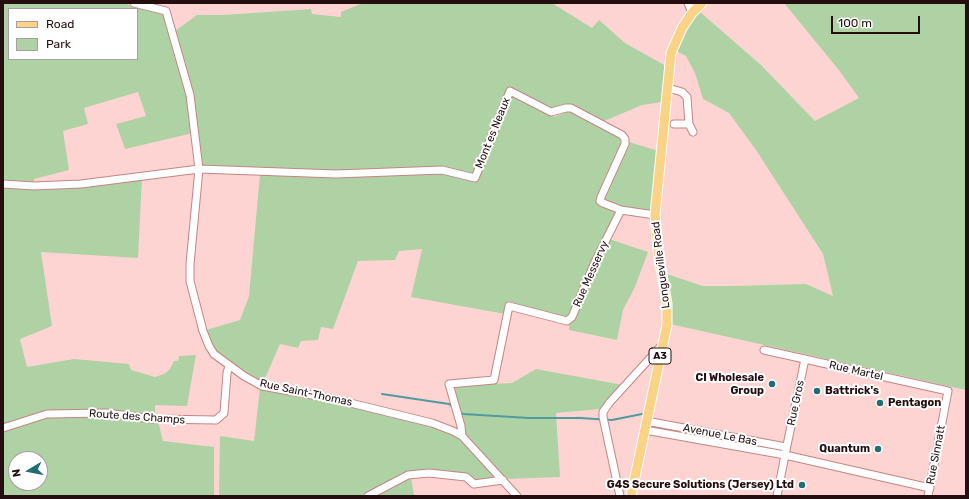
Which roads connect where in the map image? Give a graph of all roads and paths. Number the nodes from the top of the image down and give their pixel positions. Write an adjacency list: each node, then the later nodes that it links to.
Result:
1 (134, 3): 9 (street, Rue Saint-Thomas)
2 (688, 3): 4 (street)
3 (702, 3): 4 (main road, A3)
4 (692, 13): 5 (main road, Longueville Road / A3)
5 (668, 88): 7 (street); 12 (main road, Longueville Road / A3)
6 (674, 124): 7 (street)
7 (689, 124): 8 (street)
8 (693, 132)
9 (199, 169): 10 (street); 11 (street, Mont es Neaux); 16 (street, Rue Saint-Thomas)
10 (3, 184)
11 (621, 210): 12 (street, Mont es Neaux); 20 (street, Rue Messervy)
12 (656, 215): 13 (main road, Longueville Road / A3)
13 (662, 345): 18 (main road, Longueville Road / A3); 27 (street)
14 (764, 350): 15 (street, Rue Martel)
15 (805, 359): 17 (street, Rue Martel); 21 (street, Rue Gros)
16 (229, 366): 19 (street, Route des Champs); 20 (street, Rue Saint-Thomas)
17 (948, 391): 24 (street, Rue Sinnatt)
18 (645, 425): 21 (street, Avenue Le Bas); 22 (street, Avenue Le Bas); 28 (main road, Longueville Road / A3)
19 (3, 428)
20 (462, 436): 23 (street, Rue Saint-Thomas)
21 (786, 447): 22 (street)
22 (785, 455): 24 (street, Avenue Le Bas); 29 (street)
23 (503, 480): 25 (street); 26 (street, Rue Saint-Thomas)
24 (930, 488): 30 (street, Rue Sinnatt)
25 (368, 496)
26 (517, 496)
27 (620, 496)
28 (631, 496)
29 (777, 496)
30 (928, 496)

